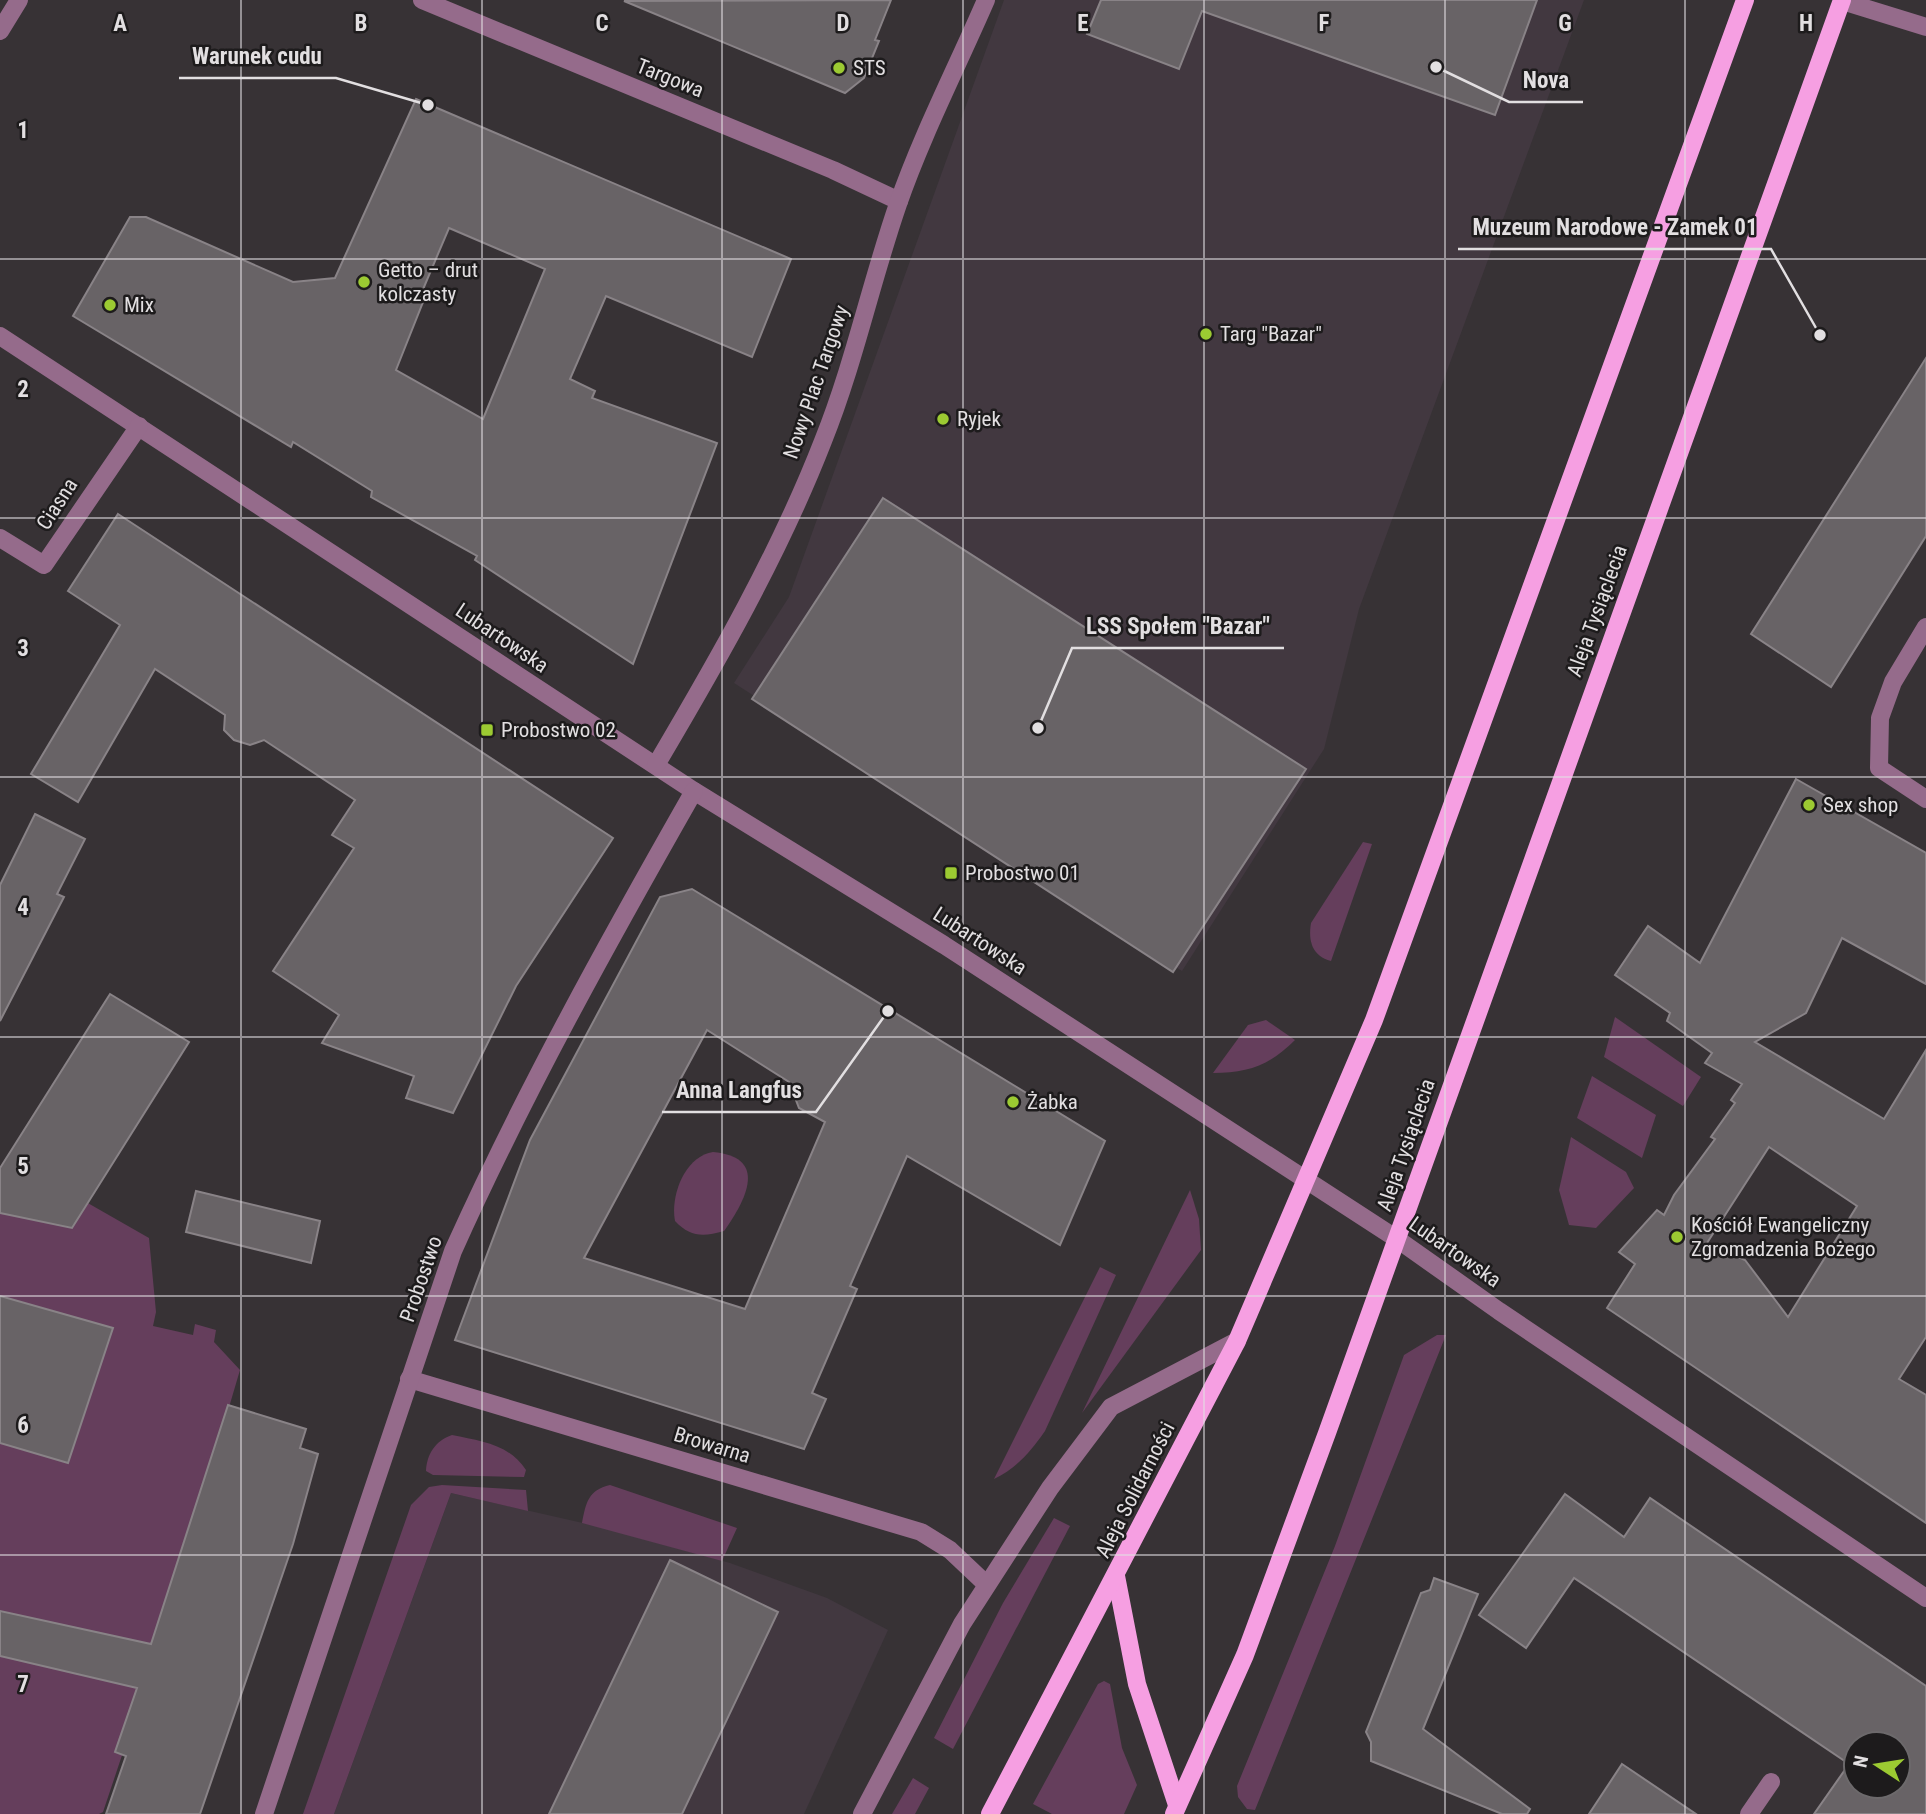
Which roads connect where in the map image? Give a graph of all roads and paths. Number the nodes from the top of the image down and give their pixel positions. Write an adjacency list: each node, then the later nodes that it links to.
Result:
1 (19, 0): 7 (street)
2 (422, 0): 8 (street, Targowa)
3 (986, 0): 8 (street, Nowy Plac Targowy)
4 (1745, 0): 16 (main road)
5 (1842, 0): 6 (street); 17 (main road, Aleja Tysiąclecia)
6 (1926, 27)
7 (0, 31)
8 (899, 201): 13 (street, Nowy Plac Targowy)
9 (0, 337): 10 (street, Lubartowska)
10 (139, 426): 11 (street, Ciasna); 13 (street, Lubartowska)
11 (0, 538)
12 (1926, 627): 15 (street)
13 (656, 765): 14 (street, Lubartowska)
14 (694, 792): 16 (street, Lubartowska); 19 (street, Probostwo)
15 (1926, 799)
16 (1306, 1181): 17 (street, Lubartowska); 18 (main road, Aleja Solidarności)
17 (1397, 1239): 22 (street, Lubartowska); 24 (main road)
18 (1237, 1341): 20 (main road, Aleja Solidarności); 21 (street)
19 (409, 1379): 21 (street, Browarna); 25 (street, Probostwo)
20 (1116, 1576): 24 (main road); 27 (main road, Aleja Solidarności)
21 (986, 1584): 26 (street)
22 (1926, 1598)
23 (1771, 1782): 28 (street)
24 (1180, 1811)
25 (264, 1814)
26 (862, 1814)
27 (990, 1814)
28 (1749, 1814)

